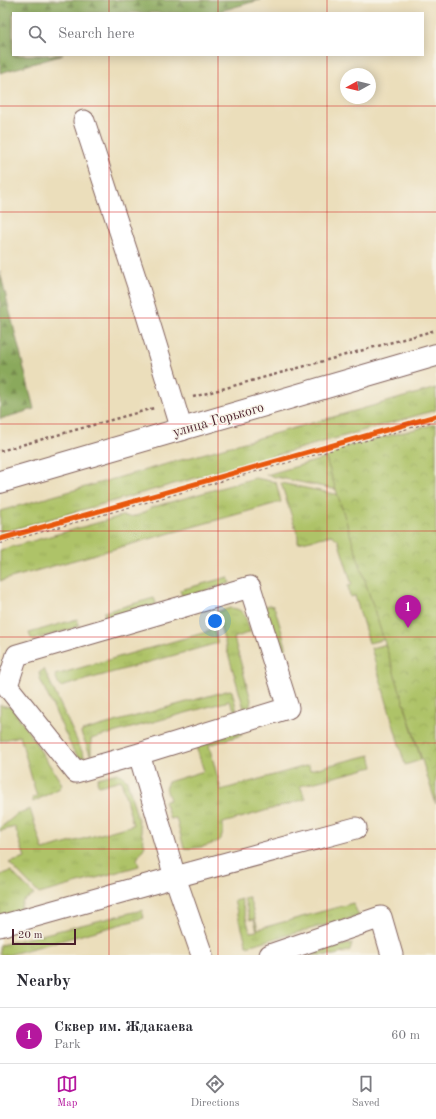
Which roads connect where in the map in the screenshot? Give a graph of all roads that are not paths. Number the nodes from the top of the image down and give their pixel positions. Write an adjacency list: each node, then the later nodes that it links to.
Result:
1 (84, 121): 3 (lane)
2 (436, 355): 3 (main road, улица Горького)
3 (182, 430): 4 (main road, улица Горького)
4 (0, 482)
5 (4, 687): 6 (lane); 6 (lane)
6 (139, 754): 8 (lane)
7 (356, 828): 8 (lane)
8 (175, 877): 9 (lane); 10 (lane)
9 (0, 926)
10 (202, 955)
11 (270, 955): 12 (lane)
12 (392, 955)

